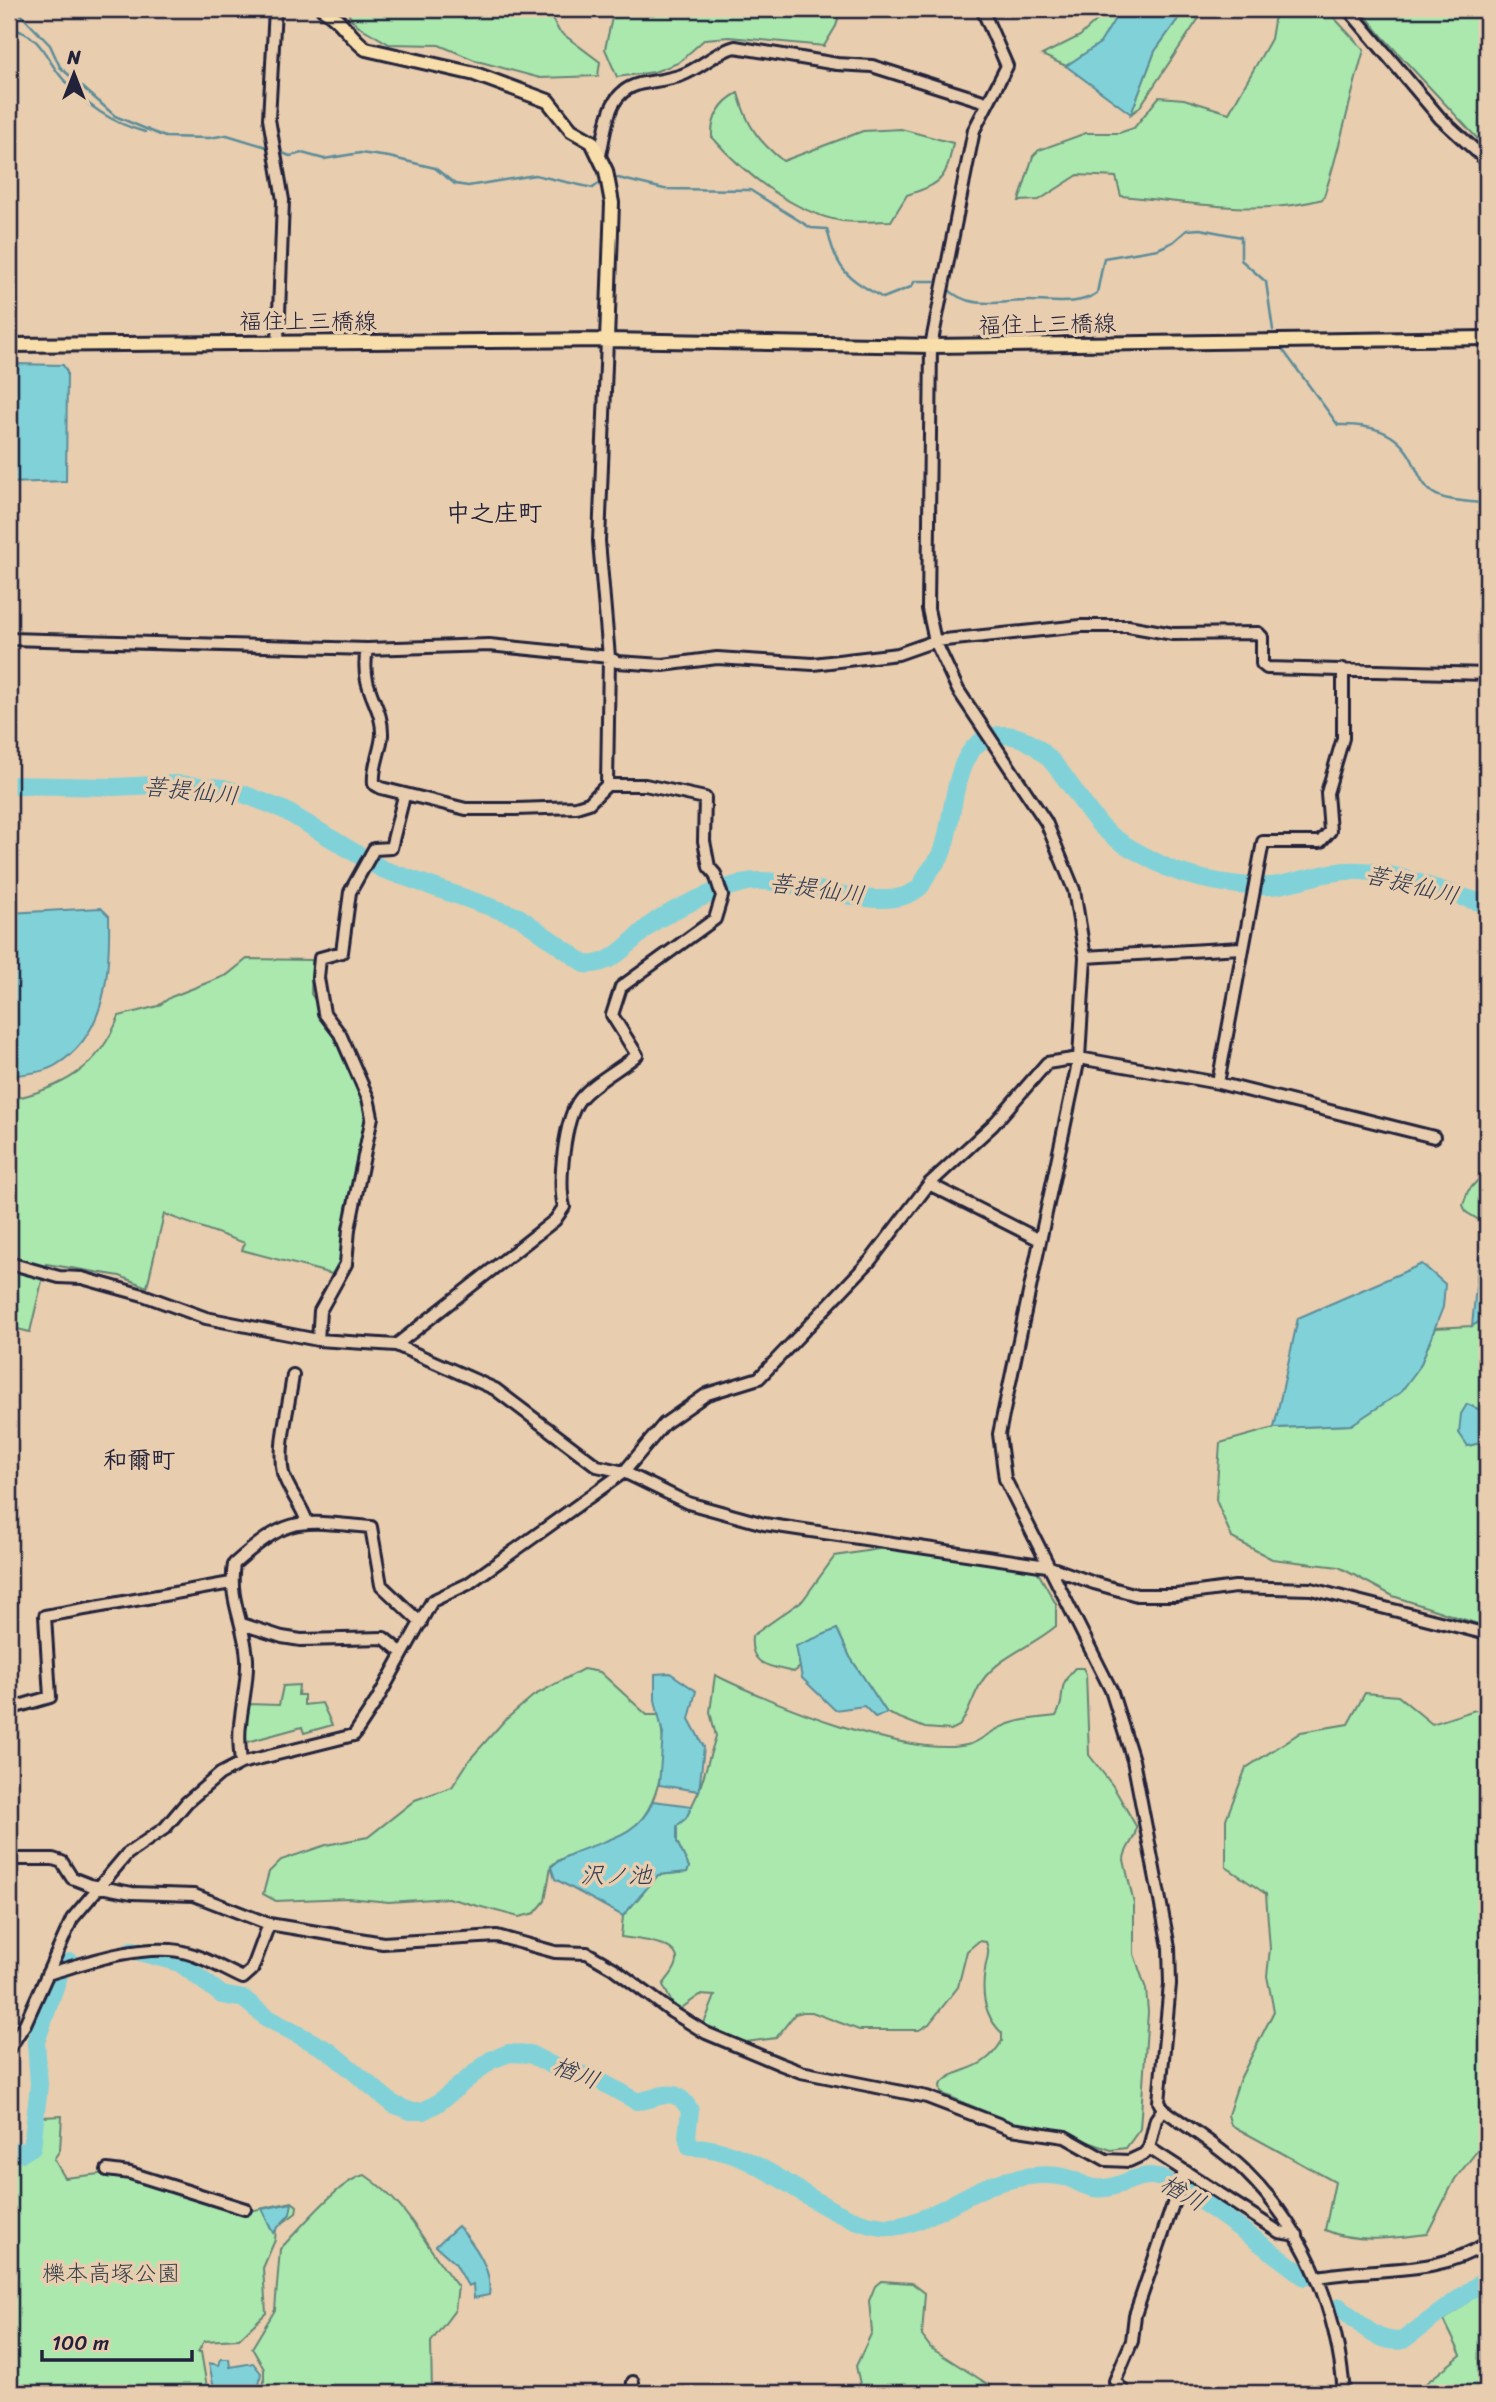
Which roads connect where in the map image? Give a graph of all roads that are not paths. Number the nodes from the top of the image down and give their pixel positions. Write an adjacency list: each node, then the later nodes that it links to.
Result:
1 (275, 9): 10 (street)
2 (323, 9): 6 (main road)
3 (982, 9): 5 (street)
4 (1348, 9): 7 (street)
5 (986, 102): 6 (street); 12 (street)
6 (600, 155): 9 (main road)
7 (1487, 161)
8 (1487, 338): 12 (main road, 福住上三橋線)
9 (607, 340): 10 (main road, 福住上三橋線); 12 (main road, 福住上三橋線); 16 (street)
10 (278, 342): 11 (main road, 福住上三橋線)
11 (9, 345)
12 (930, 346): 14 (street)
13 (9, 639): 15 (street)
14 (935, 641): 16 (street); 17 (street); 22 (street)
15 (367, 649): 16 (street); 20 (street)
16 (609, 657): 19 (street)
17 (1343, 669): 18 (street); 21 (street)
18 (1487, 674)
19 (607, 785): 20 (street); 30 (street)
20 (404, 796): 29 (street)
21 (1241, 948): 22 (street); 24 (street)
22 (1085, 957): 23 (street)
23 (1079, 1058): 24 (street); 26 (street); 27 (street)
24 (1218, 1083): 25 (street)
25 (1434, 1137)
26 (929, 1184): 27 (street); 32 (street)
27 (1040, 1240): 34 (street)
28 (9, 1264): 29 (street)
29 (318, 1340): 30 (street)
30 (396, 1345): 32 (street)
31 (293, 1375): 33 (street)
32 (624, 1472): 34 (street); 37 (street)
33 (307, 1522): 35 (street); 37 (street)
34 (1047, 1566): 38 (street); 47 (street)
35 (231, 1583): 36 (street); 40 (street)
36 (242, 1623): 39 (street); 41 (street)
37 (421, 1623): 39 (street)
38 (1487, 1634)
39 (402, 1653): 41 (street)
40 (9, 1709)
41 (241, 1763): 43 (street)
42 (9, 1859): 43 (street)
43 (102, 1886): 44 (street); 45 (street)
44 (269, 1924): 45 (street); 48 (street)
45 (47, 1974): 46 (street)
46 (9, 2049)
47 (1163, 2109): 48 (street); 52 (street)
48 (1149, 2148): 50 (street)
49 (107, 2170): 51 (street)
50 (1184, 2172): 52 (street); 55 (street)
51 (245, 2209)
52 (1297, 2235): 54 (street)
53 (1487, 2243): 54 (street)
54 (1318, 2277): 56 (street)
55 (1125, 2393)
56 (1344, 2393)

